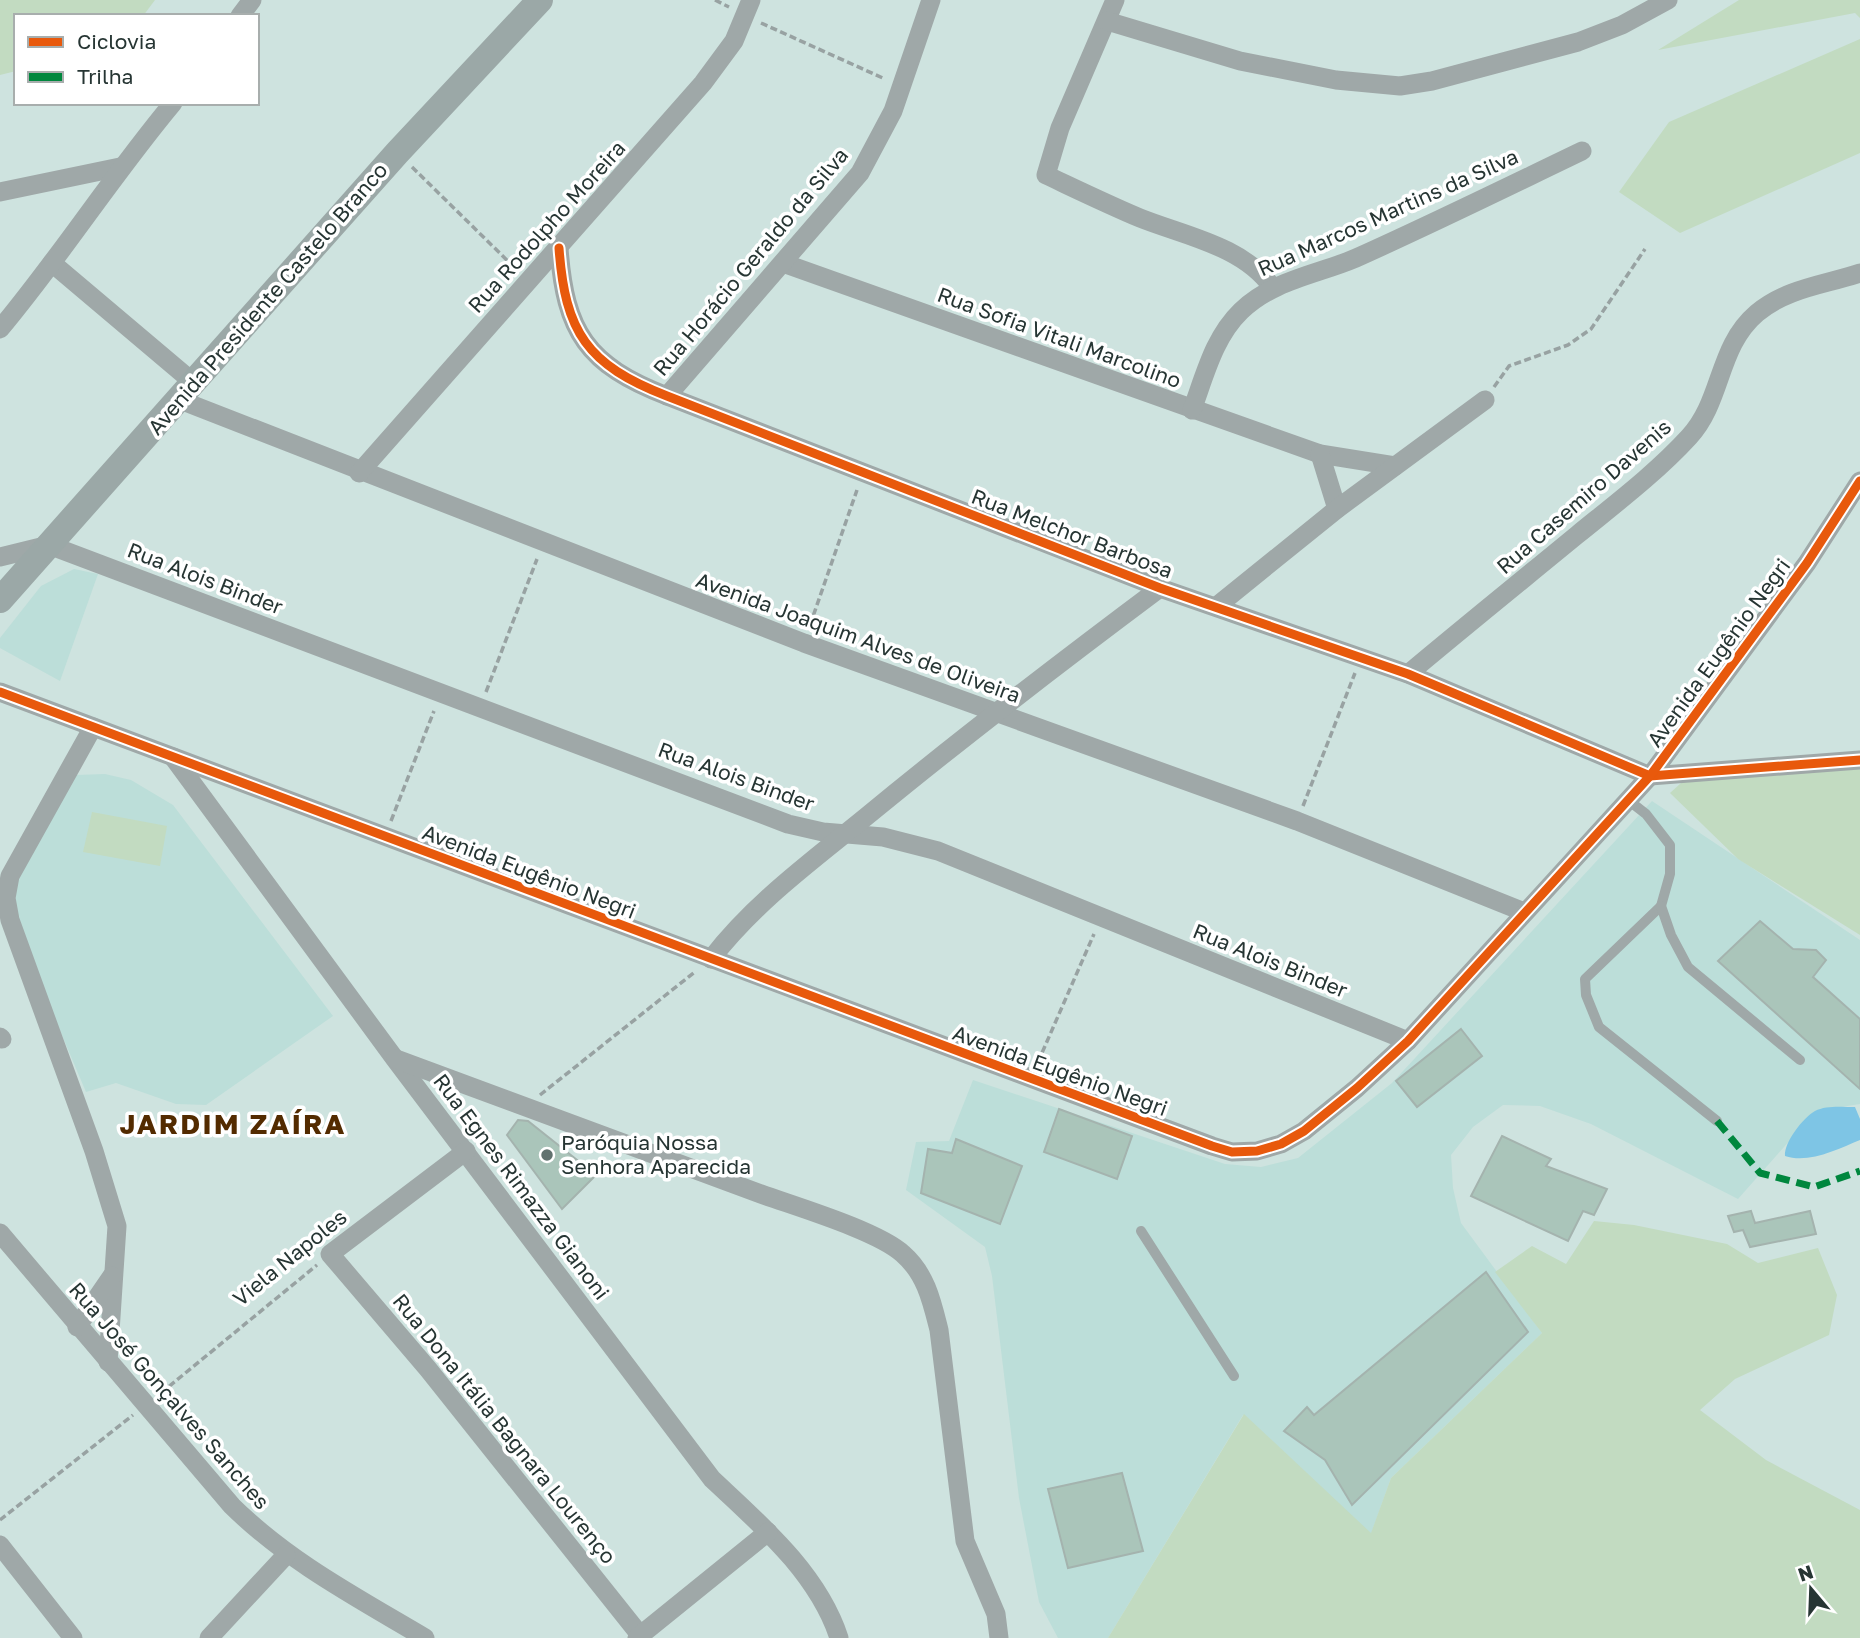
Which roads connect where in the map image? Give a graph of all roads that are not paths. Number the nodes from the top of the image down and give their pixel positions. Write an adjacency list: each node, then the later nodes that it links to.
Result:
1 (540, 0): 17 (street, Avenida Presidente Castelo Branco)
2 (931, 0): 13 (street, Rua Horácio Geraldo da Silva)
3 (1115, 0): 6 (street)
4 (1668, 0): 6 (street)
5 (748, 8): 11 (street, Rua Rodolpho Moreira)
6 (1107, 21): 15 (street)
7 (171, 105): 9 (street)
8 (1582, 151): 15 (street, Rua Marcos Martins da Silva)
9 (120, 167): 10 (street); 12 (street)
10 (0, 192)
11 (559, 248): 18 (street, Rua Melchor Barbosa); 23 (street, Rua Rodolpho Moreira)
12 (52, 263): 16 (street); 17 (street, Avenida Joaquim Alves de Oliveira)
13 (783, 263): 18 (street, Rua Horácio Geraldo da Silva); 20 (street, Rua Sofia Vitali Marcolino)
14 (1860, 273): 31 (street, Rua Casemiro Davenis)
15 (1272, 287): 20 (street, Rua Marcos Martins da Silva)
16 (0, 329)
17 (187, 392): 23 (street, Avenida Joaquim Alves de Oliveira); 26 (street, Avenida Presidente Castelo Branco)
18 (667, 396): 28 (street, Rua Melchor Barbosa)
19 (1485, 400): 22 (street)
20 (1192, 410): 21 (street, Rua Sofia Vitali Marcolino)
21 (1320, 454): 22 (street, Rua Sofia Vitali Marcolino); 25 (street)
22 (1395, 466): 25 (street)
23 (359, 472): 33 (street, Avenida Joaquim Alves de Oliveira)
24 (1860, 481): 37 (street, Avenida Eugênio Negri)
25 (1337, 509): 30 (street)
26 (49, 545): 27 (street); 29 (street, Avenida Presidente Castelo Branco); 39 (street, Rua Alois Binder)
27 (0, 557)
28 (1160, 588): 30 (street, Rua Melchor Barbosa); 33 (street)
29 (0, 600)
30 (1217, 606): 31 (street, Rua Melchor Barbosa)
31 (1408, 674): 37 (street, Rua Melchor Barbosa)
32 (0, 692): 34 (street, Avenida Eugênio Negri)
33 (993, 713): 39 (street); 41 (street, Avenida Joaquim Alves de Oliveira)
34 (93, 727): 35 (street, Avenida Eugênio Negri); 51 (street)
35 (172, 756): 42 (street, Avenida Eugênio Negri); 44 (street, Rua Egnes Rimazza Gianoni)
36 (1860, 760): 37 (street)
37 (1650, 776): 38 (street, Avenida Eugênio Negri)
38 (1628, 800): 40 (lane); 41 (street, Avenida Eugênio Negri)
39 (845, 834): 42 (street); 43 (street, Rua Alois Binder)
40 (1661, 906): 45 (lane); 46 (lane)
41 (1524, 912): 43 (street, Avenida Eugênio Negri)
42 (711, 959): 43 (street, Avenida Eugênio Negri)
43 (1408, 1041)
44 (395, 1059): 47 (street, Rua Egnes Rimazza Gianoni); 63 (street)
45 (1800, 1060)
46 (1717, 1121)
47 (466, 1150): 50 (street, Viela Napoles); 55 (street, Rua Egnes Rimazza Gianoni)
48 (1141, 1231): 54 (lane)
49 (0, 1233): 52 (street, Rua José Gonçalves Sanches)
50 (330, 1254): 58 (street, Rua Dona Itália Bagnara Lourenço)
51 (112, 1276): 52 (street); 53 (street)
52 (77, 1327): 53 (street, Rua José Gonçalves Sanches)
53 (108, 1362): 57 (street, Rua José Gonçalves Sanches)
54 (1234, 1376)
55 (768, 1532): 58 (street); 62 (street, Rua Egnes Rimazza Gianoni)
56 (0, 1545): 59 (street)
57 (286, 1555): 60 (street); 61 (street, Rua José Gonçalves Sanches)
58 (638, 1636)
59 (73, 1638)
60 (209, 1638)
61 (425, 1638)
62 (839, 1638)
63 (999, 1638)

